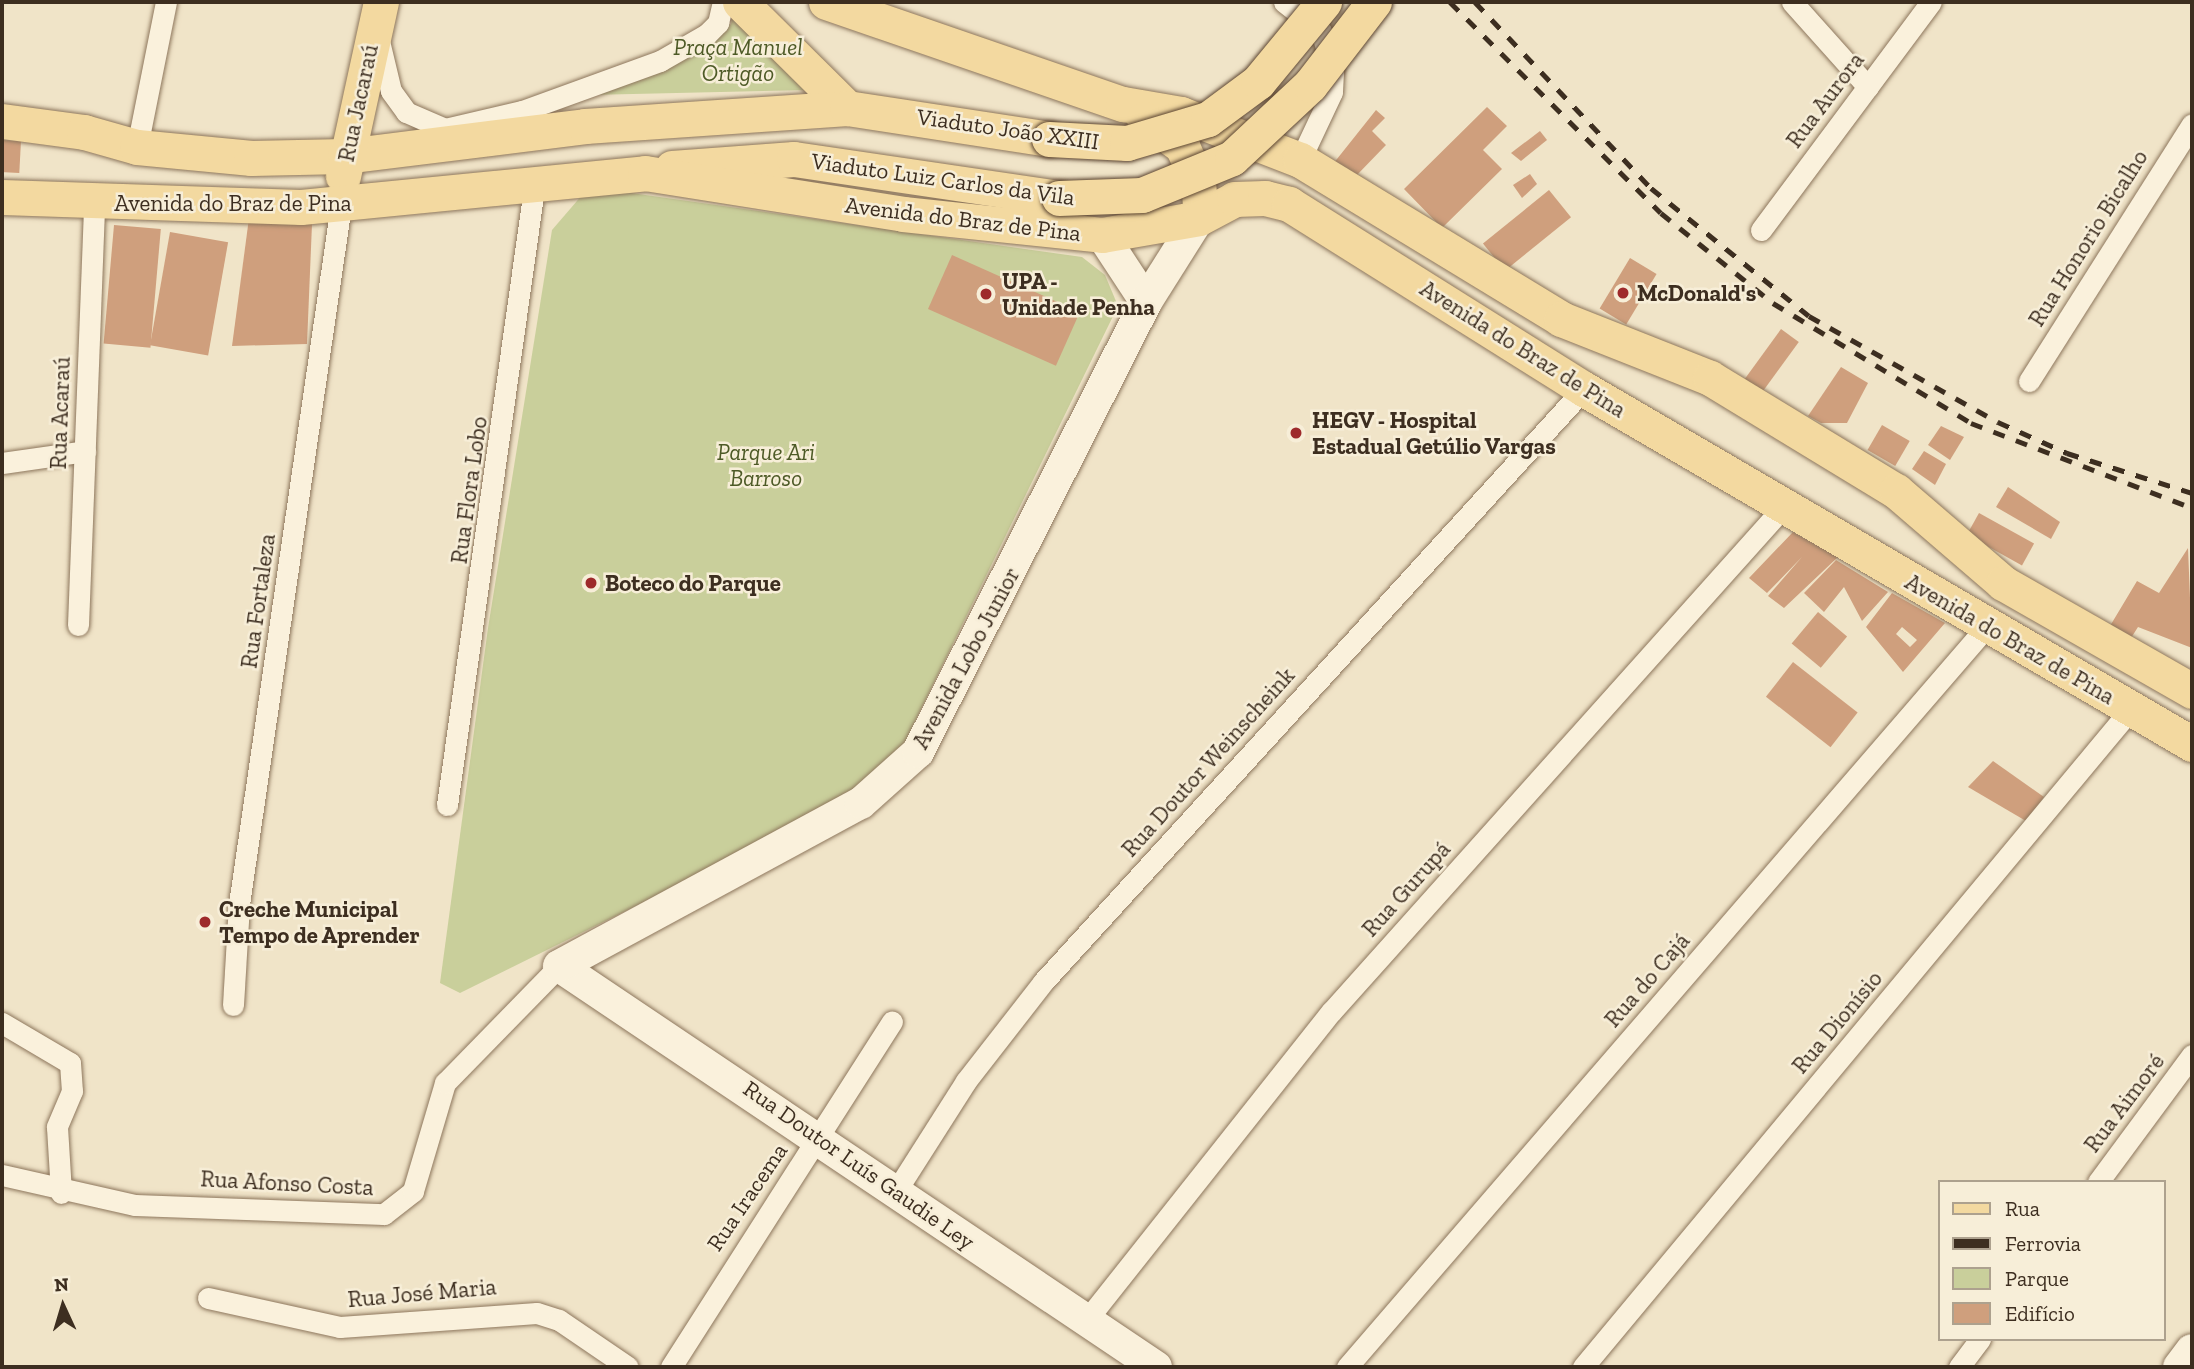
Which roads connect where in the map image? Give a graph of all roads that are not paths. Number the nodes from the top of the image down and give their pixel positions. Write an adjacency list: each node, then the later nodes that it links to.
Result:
1 (166, 2): 17 (street)
2 (723, 2): 10 (street)
3 (740, 2): 13 (main road)
4 (826, 2): 12 (main road, Avenida do Braz de Pina)
5 (1284, 2): 19 (street)
6 (1324, 2): 13 (main road, Viaduto João XXIII, bridge)
7 (1374, 2): 20 (main road, Viaduto Luiz Carlos da Vila, bridge)
8 (1792, 2): 11 (street)
9 (1931, 2): 11 (street, Rua Aurora)
10 (379, 12): 18 (main road, Rua Jacaraú)
11 (1868, 87): 26 (street, Rua Aurora)
12 (1123, 104): 16 (main road); 19 (main road, Avenida do Braz de Pina)
13 (847, 108): 18 (main road)
14 (2, 121): 17 (main road, Avenida do Braz de Pina)
15 (2192, 124): 29 (street, Rua Honorio Bicalho)
16 (1182, 146): 25 (main road); 27 (main road)
17 (137, 147): 18 (main road, Avenida do Braz de Pina)
18 (345, 156): 24 (main road, Rua Jacaraú)
19 (1300, 160): 36 (main road, Avenida do Braz de Pina)
20 (645, 173): 21 (main road, Avenida do Braz de Pina); 27 (main road, Avenida do Braz de Pina)
21 (535, 181): 24 (main road, Avenida do Braz de Pina); 39 (street, Rua Flora Lobo)
22 (2, 197): 23 (main road, Avenida do Braz de Pina)
23 (94, 202): 24 (main road, Avenida do Braz de Pina); 31 (street, Rua Acaraú)
24 (341, 205): 41 (street, Rua Fortaleza)
25 (1199, 218): 27 (main road, Avenida do Braz de Pina); 28 (street, Avenida Lobo Junior); 30 (main road, Avenida do Braz de Pina)
26 (1761, 230)
27 (1114, 234): 28 (street)
28 (1146, 302): 40 (street, Avenida Lobo Junior)
29 (2029, 382)
30 (1584, 389): 33 (main road, Avenida do Braz de Pina); 48 (street, Rua Doutor Weinscheink)
31 (85, 452): 32 (street); 34 (street, Rua Acaraú)
32 (2, 463)
33 (1783, 506): 35 (main road, Avenida do Braz de Pina); 51 (street, Rua Gurupá)
34 (78, 625)
35 (1987, 626): 37 (main road, Avenida do Braz de Pina); 57 (street, Rua do Cajá)
36 (2192, 691)
37 (2130, 710): 38 (main road, Avenida do Braz de Pina); 58 (street, Rua Dionísio)
38 (2192, 743)
39 (447, 805)
40 (559, 966): 45 (street, Rua Doutor Luís Gaudie Ley); 49 (street, Rua Afonso Costa)
41 (233, 1005)
42 (892, 1022): 45 (street, Rua Iracema)
43 (2, 1023): 49 (street)
44 (2192, 1055): 47 (street, Rua Aimoré)
45 (820, 1136): 48 (street, Rua Doutor Luís Gaudie Ley); 55 (street, Rua Iracema)
46 (2, 1175): 49 (street, Rua Afonso Costa)
47 (2099, 1180)
48 (896, 1191): 51 (street, Rua Doutor Luís Gaudie Ley)
49 (61, 1193)
50 (208, 1298): 54 (street, Rua José Maria)
51 (1086, 1322): 56 (street, Rua Doutor Luís Gaudie Ley)
52 (1978, 1341): 59 (street)
53 (2192, 1350): 60 (street)
54 (628, 1367)
55 (671, 1367)
56 (1156, 1367)
57 (1347, 1367)
58 (1583, 1367)
59 (1959, 1367)
60 (2179, 1367)

